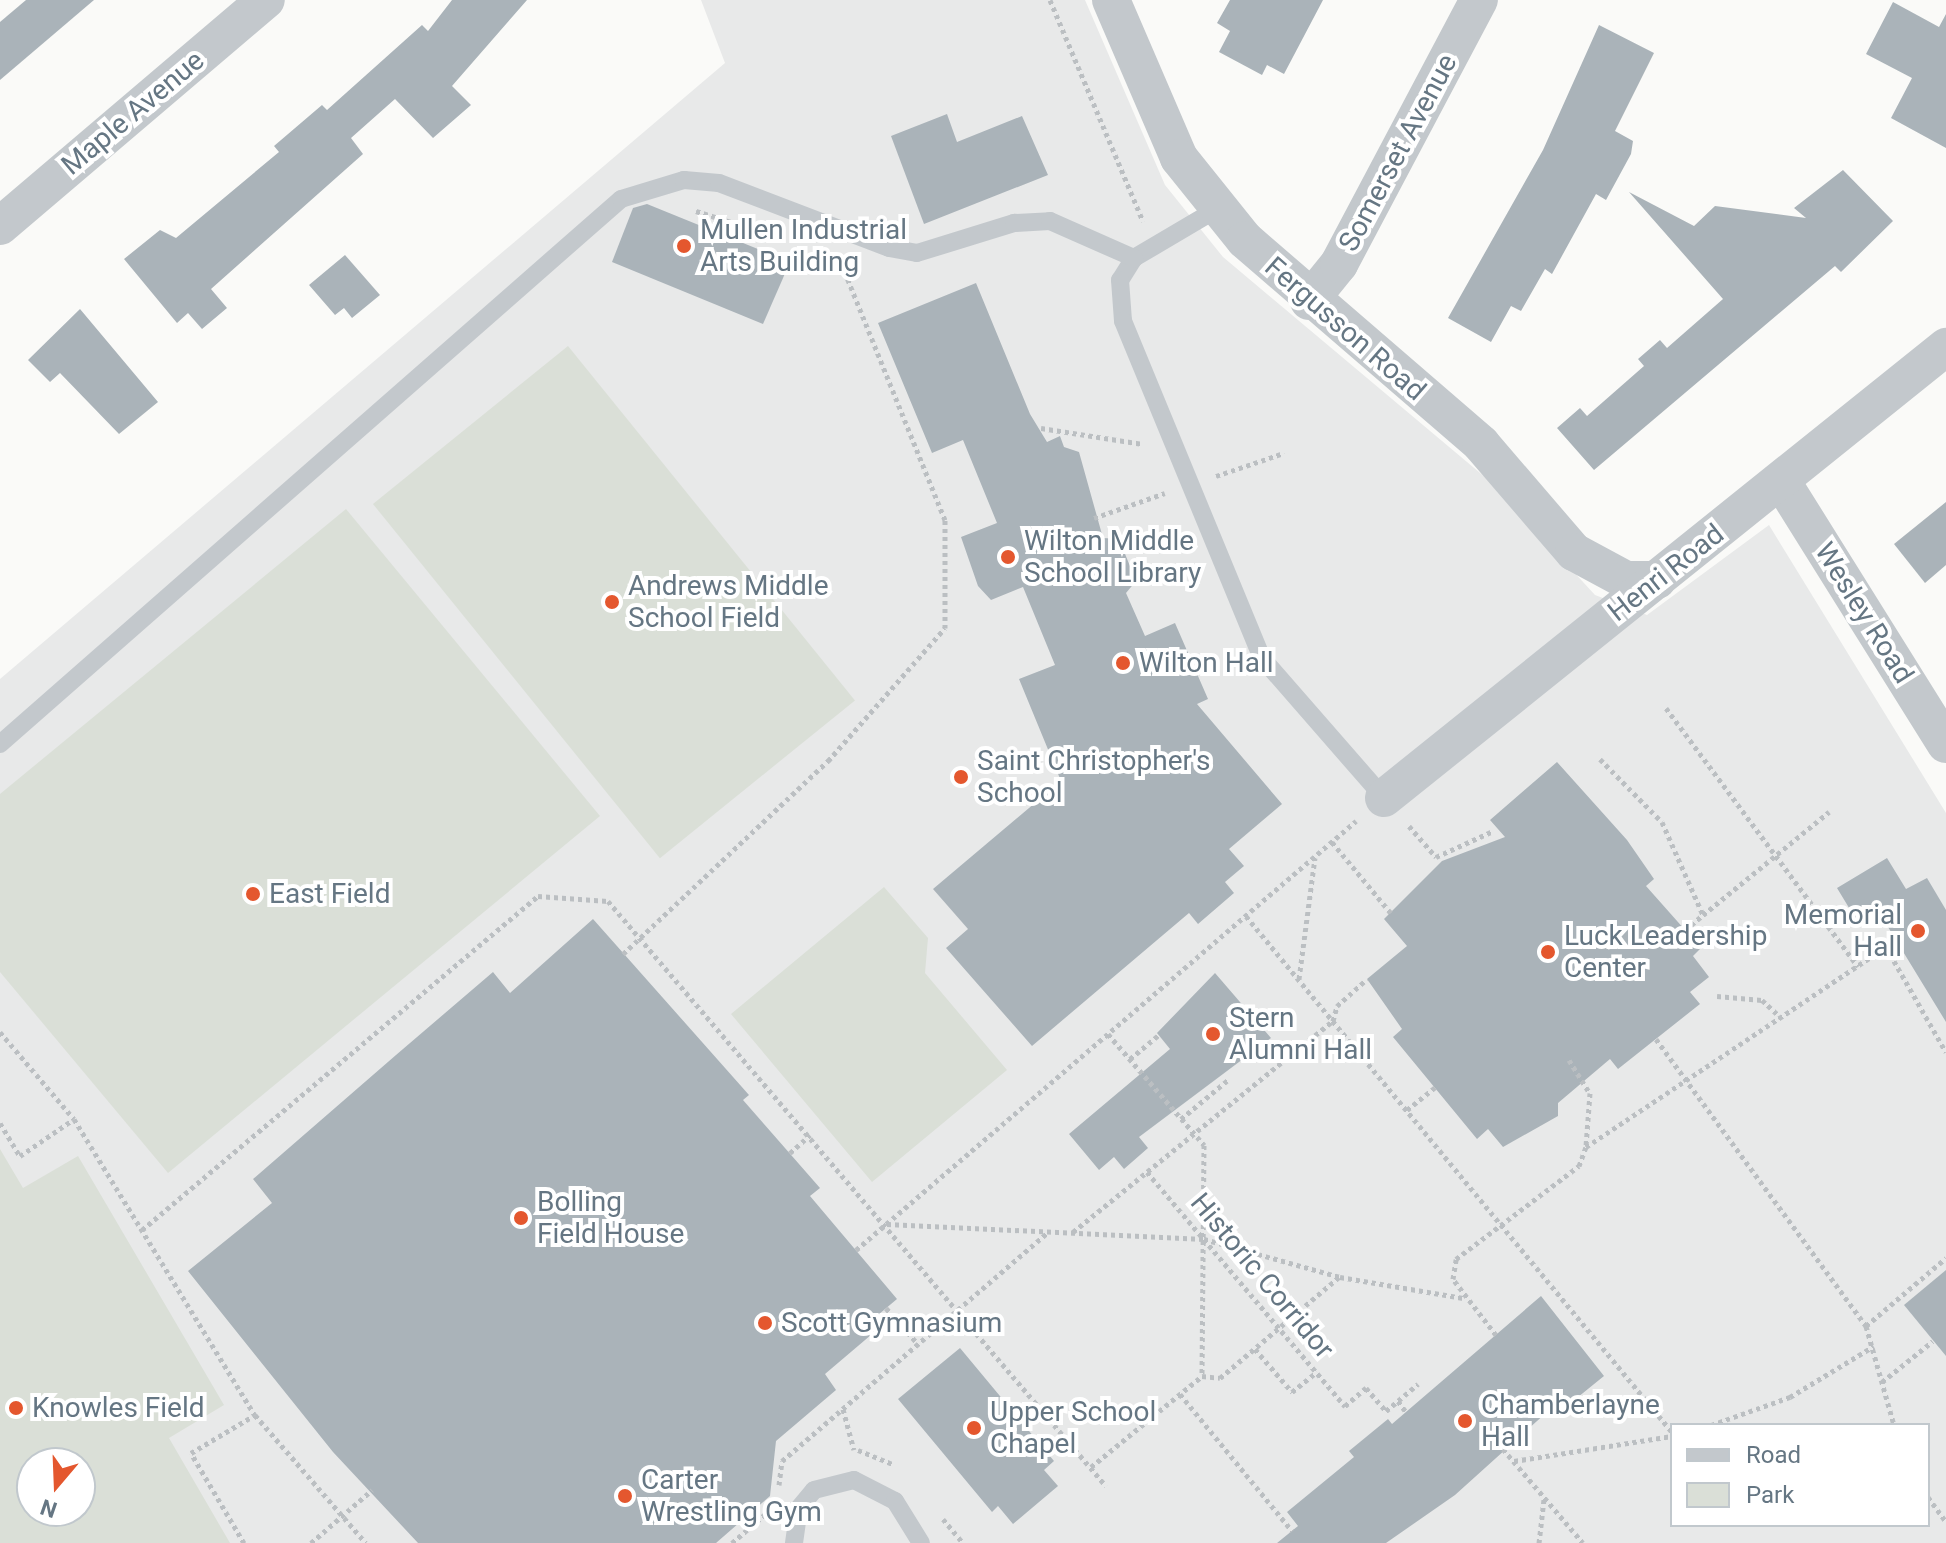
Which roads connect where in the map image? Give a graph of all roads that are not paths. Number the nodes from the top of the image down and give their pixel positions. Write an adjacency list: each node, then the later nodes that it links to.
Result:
1 (266, 0): 5 (street, Maple Avenue)
2 (1111, 0): 4 (street, Fergusson Road)
3 (1479, 0): 7 (street, Somerset Avenue)
4 (1217, 209): 6 (lane); 7 (street, Fergusson Road)
5 (0, 226)
6 (1134, 258): 11 (lane); 13 (lane)
7 (1309, 301): 10 (street, Fergusson Road)
8 (1946, 347): 9 (street, Henri Road)
9 (1782, 482): 10 (street, Henri Road); 12 (street, Wesley Road)
10 (1657, 580): 13 (street, Henri Road)
11 (0, 744)
12 (1946, 744)
13 (1384, 798)
14 (794, 1543): 15 (lane)
15 (921, 1543)

